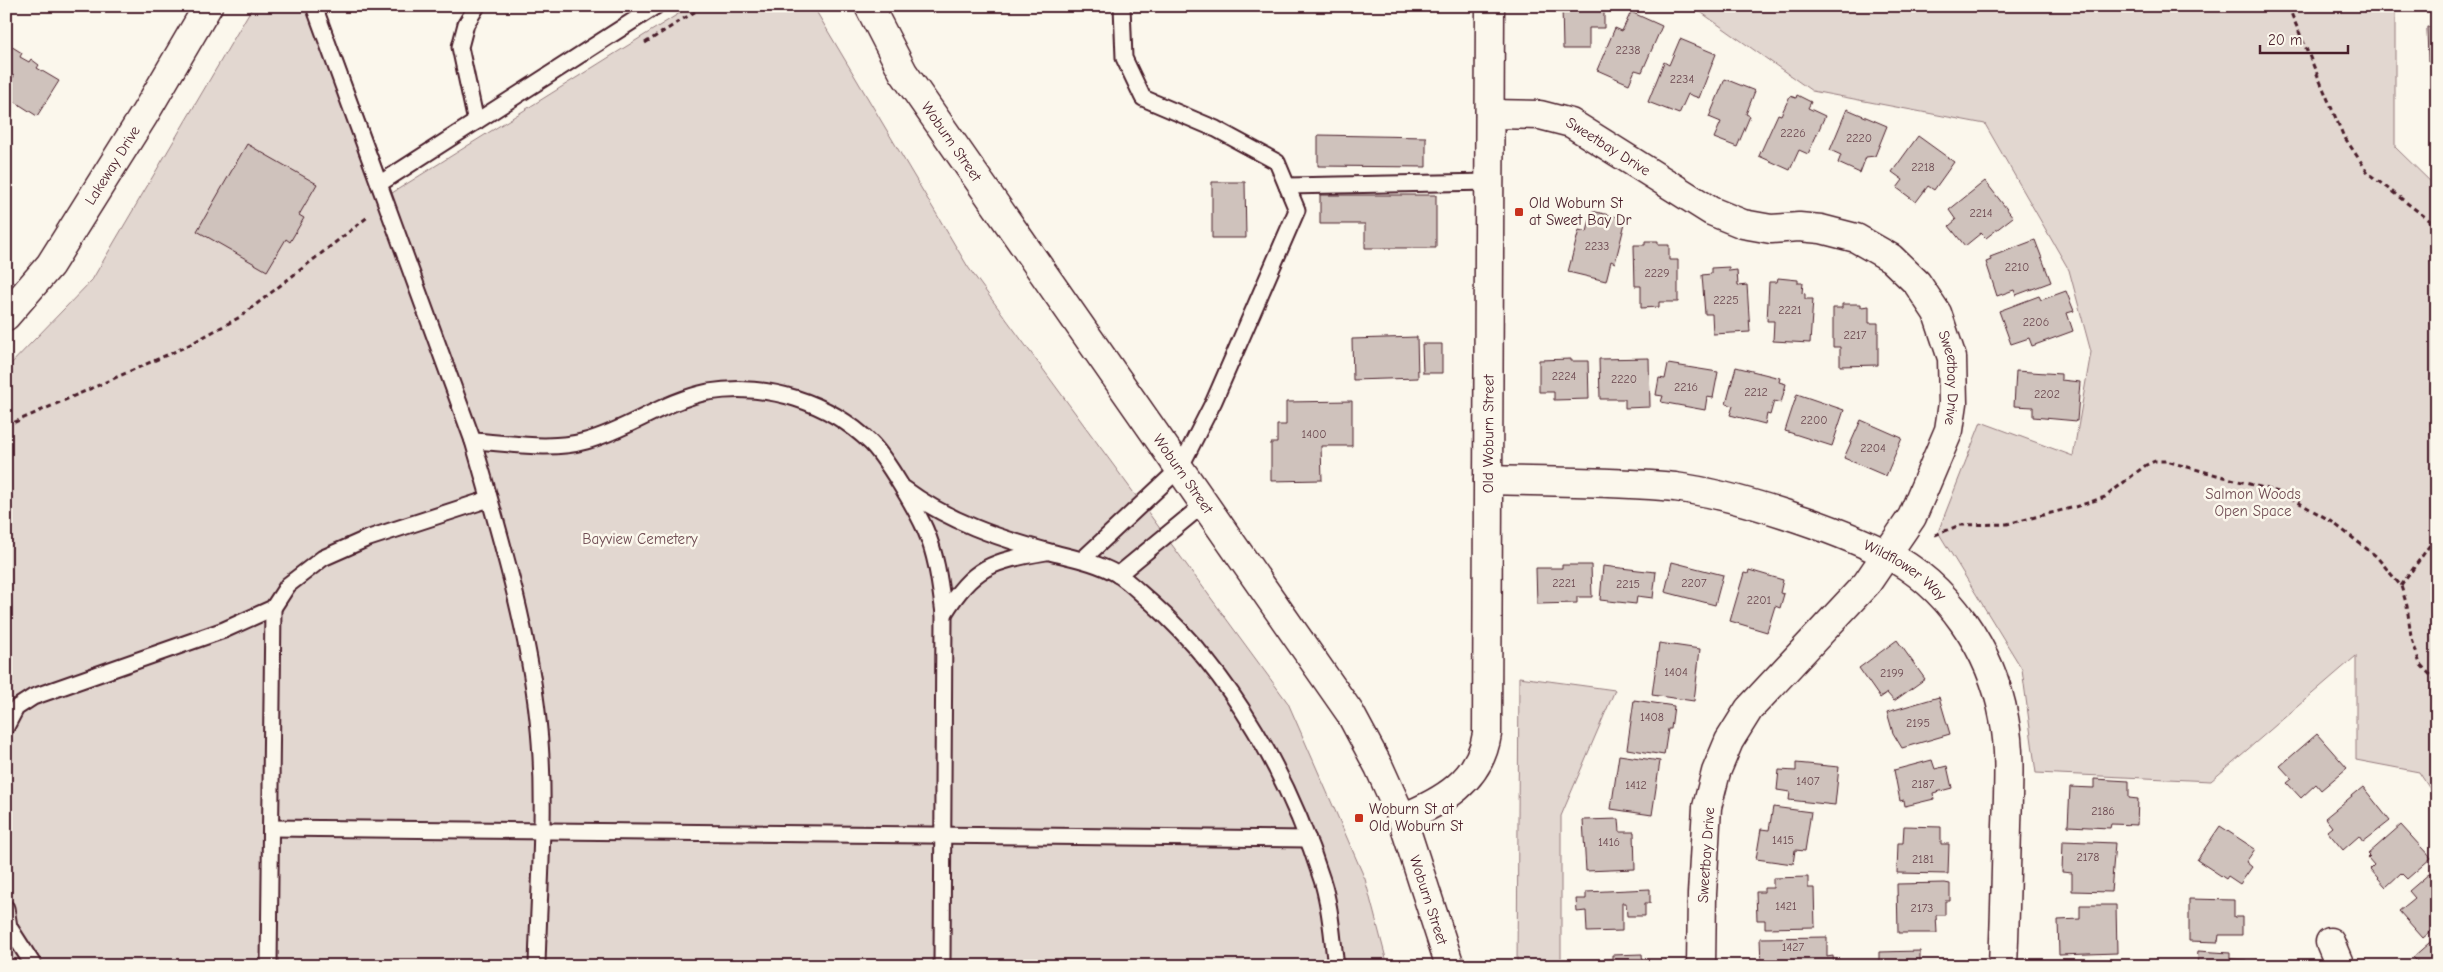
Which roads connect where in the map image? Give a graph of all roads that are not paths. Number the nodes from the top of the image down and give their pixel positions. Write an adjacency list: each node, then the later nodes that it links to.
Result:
1 (208, 6): 13 (street, Lakeway Drive)
2 (314, 6): 11 (lane)
3 (478, 6): 9 (lane)
4 (656, 6): 9 (lane)
5 (869, 6): 15 (street, Woburn Street)
6 (1122, 6): 12 (lane)
7 (1490, 6): 8 (street, Old Woburn Street)
8 (1490, 114): 10 (street, Old Woburn Street); 21 (street, Sweetbay Drive)
9 (476, 122): 11 (lane)
10 (1489, 182): 12 (lane); 16 (street, Old Woburn Street)
11 (379, 184): 14 (lane)
12 (1287, 186): 15 (lane)
13 (6, 316)
14 (473, 441): 17 (lane); 18 (lane)
15 (1180, 468): 19 (street, Woburn Street); 22 (lane)
16 (1488, 480): 21 (street, Wildflower Way); 27 (street, Old Woburn Street)
17 (900, 485): 20 (lane); 25 (lane)
18 (489, 499): 24 (lane); 29 (lane)
19 (1204, 504): 23 (lane); 27 (street, Woburn Street)
20 (1050, 552): 22 (lane); 25 (lane)
21 (1888, 555): 39 (street, Sweetbay Drive); 40 (street, Wildflower Way)
22 (1083, 559): 23 (lane)
23 (1118, 575): 31 (lane)
24 (273, 608): 26 (lane); 28 (lane)
25 (944, 614): 30 (lane)
26 (6, 727)
27 (1402, 818): 38 (street, Woburn Street)
28 (271, 828): 29 (lane); 34 (lane)
29 (540, 831): 30 (lane); 35 (lane)
30 (943, 835): 31 (lane); 36 (lane)
31 (1308, 839): 37 (lane)
32 (6, 908): 33 (lane)
33 (34, 966)
34 (269, 966)
35 (537, 966)
36 (942, 966)
37 (1336, 966)
38 (1450, 966)
39 (1701, 966)
40 (2003, 966)

